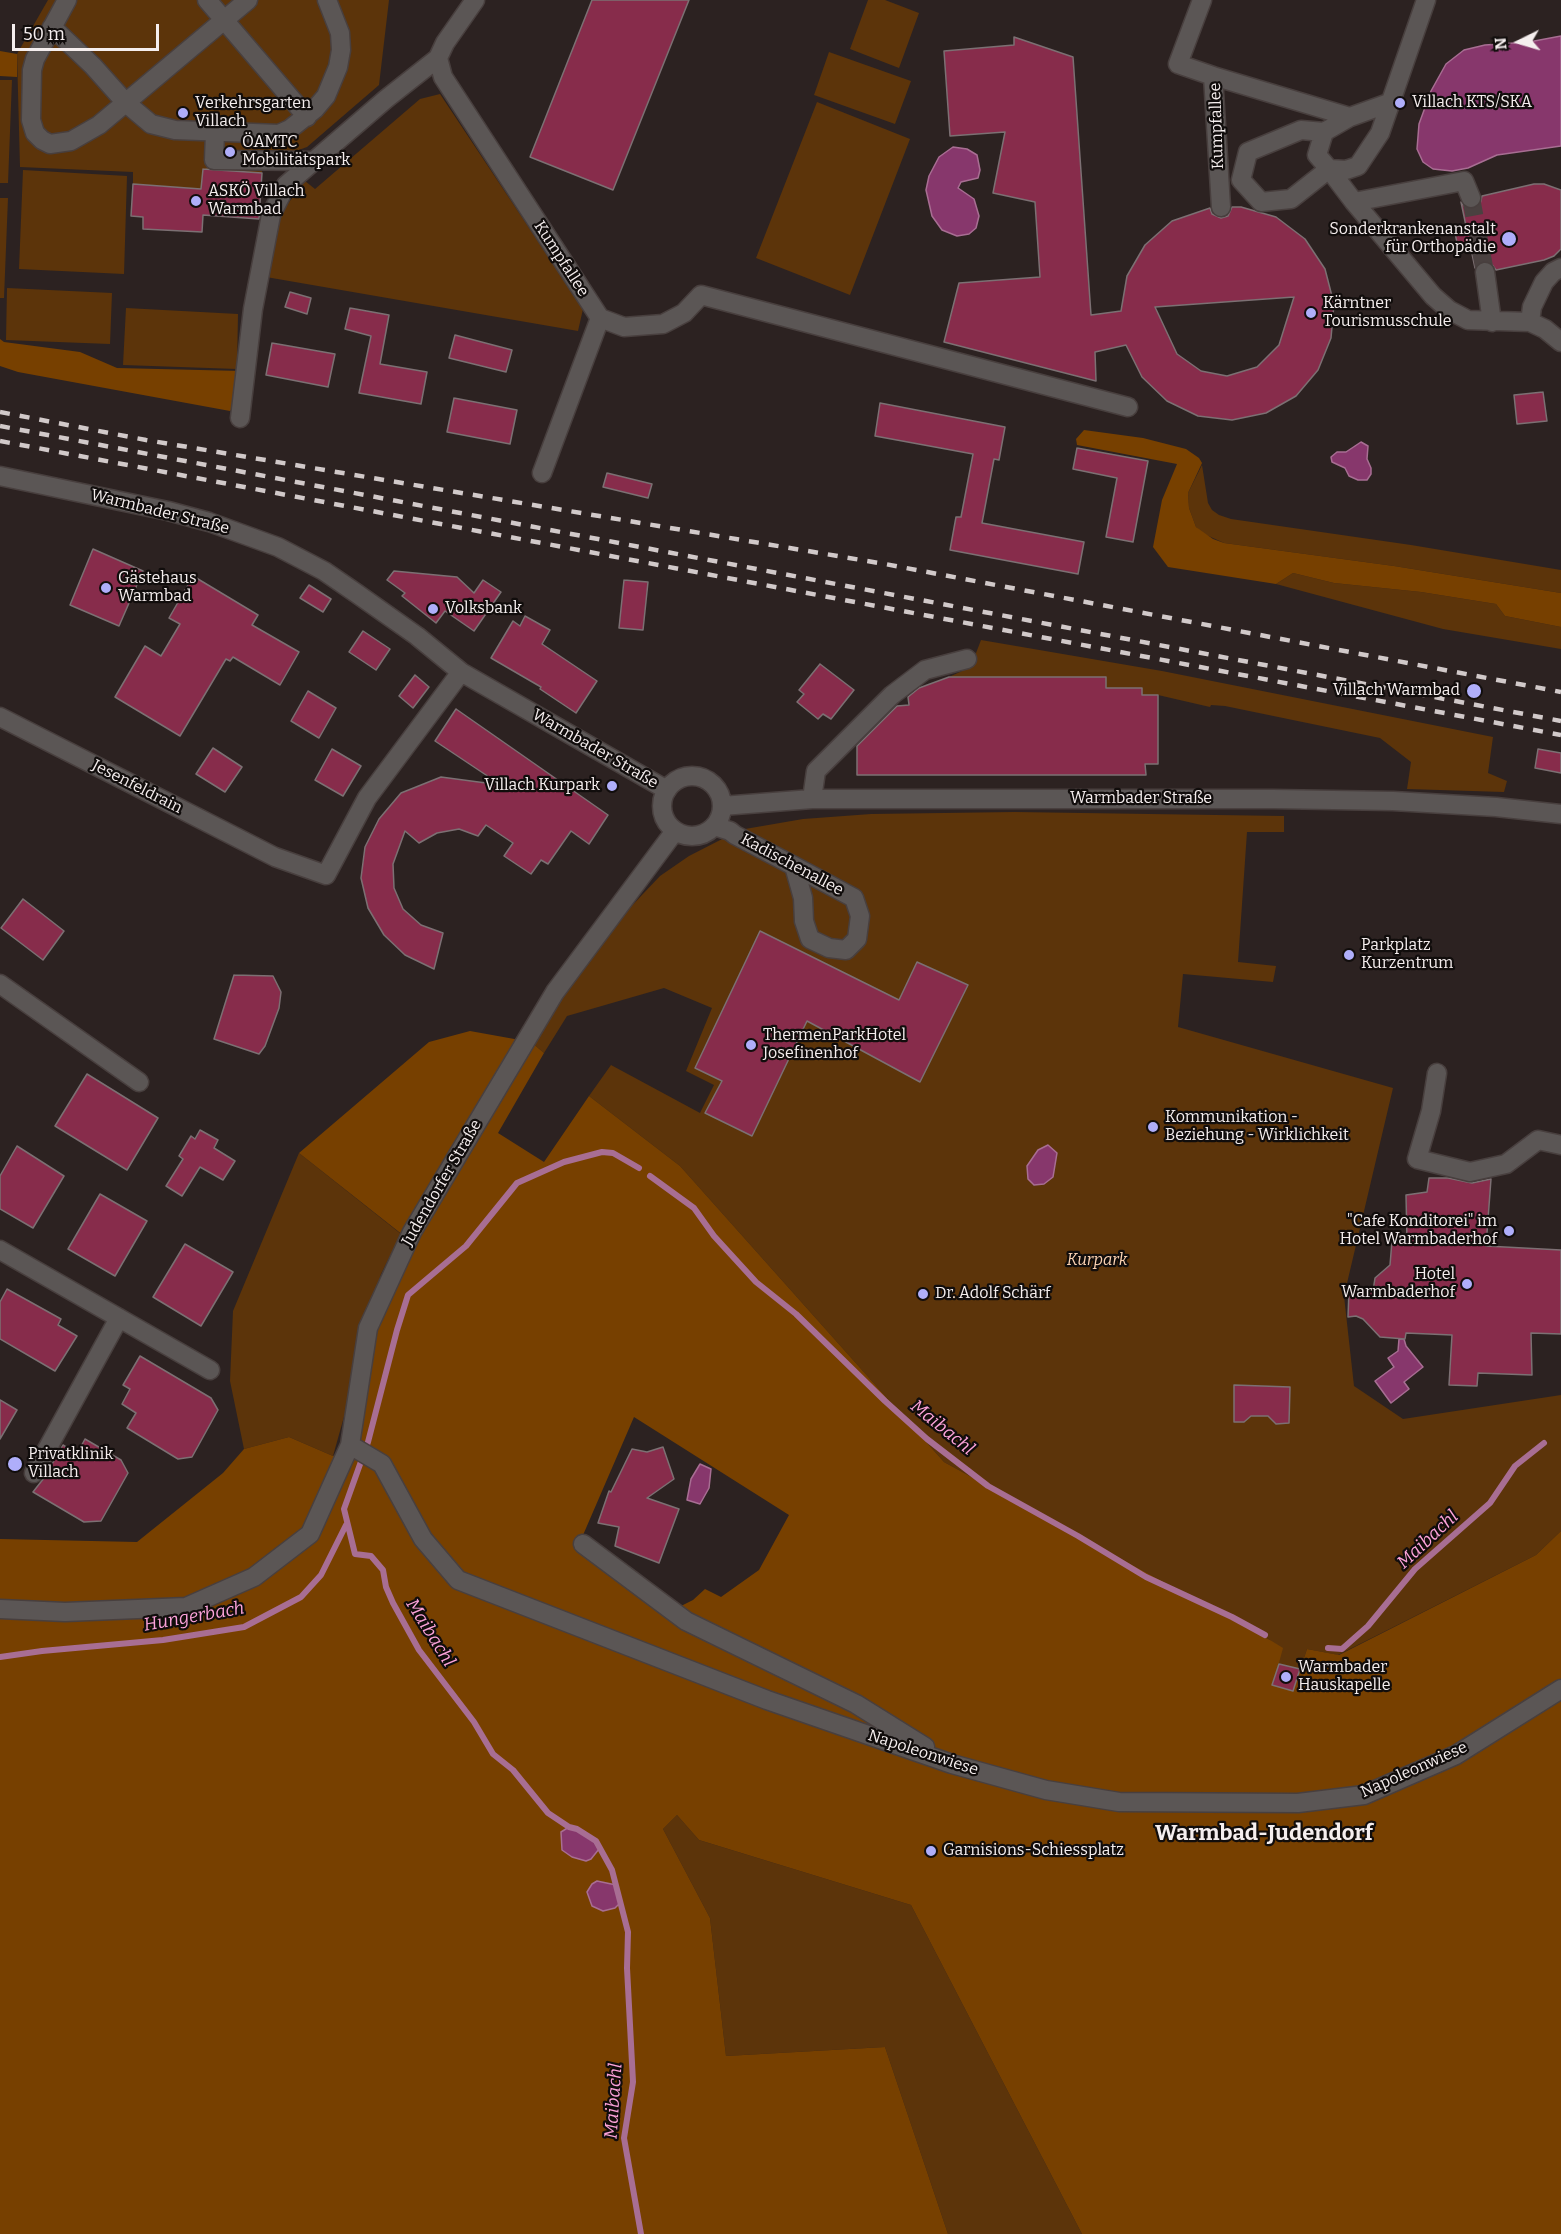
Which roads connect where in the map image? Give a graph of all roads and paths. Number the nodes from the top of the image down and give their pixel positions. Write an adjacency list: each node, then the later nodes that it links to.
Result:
1 (67, 0): 9 (street)
2 (207, 0): 8 (street)
3 (248, 0): 8 (street)
4 (327, 0): 14 (street)
5 (476, 0): 10 (street)
6 (1202, 0): 11 (street)
7 (1426, 0): 13 (street)
8 (224, 20): 12 (street); 14 (street)
9 (52, 27): 12 (street); 12 (street)
10 (438, 58): 18 (street); 25 (street, Kumpfallee)
11 (1213, 76): 15 (street, Kumpfallee); 22 (street, Kumpfallee)
12 (126, 103): 16 (street)
13 (1389, 103): 15 (street); 19 (street)
14 (307, 117): 16 (street)
15 (1350, 117): 17 (street)
16 (215, 132): 18 (street)
17 (1324, 132): 19 (street); 19 (street)
18 (314, 161): 30 (street)
19 (1329, 169): 21 (street)
20 (1470, 198): 21 (street)
21 (1353, 202): 26 (street)
22 (1221, 207)
23 (1561, 268): 27 (street)
24 (1485, 272): 26 (street)
25 (600, 318): 29 (street); 31 (street)
26 (1492, 322): 27 (street)
27 (1530, 322): 28 (street)
28 (1561, 342)
29 (1128, 407)
30 (240, 418)
31 (542, 473)
32 (0, 476): 34 (street, Warmbader Straße)
33 (967, 659): 37 (street)
34 (461, 672): 35 (street, Jesenfeldrain); 36 (street, Warmbader Straße)
35 (0, 717)
36 (667, 790): 38 (street, Warmbader Straße); 41 (street, Warmbader Straße)
37 (812, 799): 38 (street, Warmbader Straße); 39 (street, Warmbader Straße)
38 (722, 806): 40 (street)
39 (1561, 814)
40 (722, 829): 41 (street); 42 (street, Kadischenallee)
41 (675, 831): 50 (street, Judendorfer Straße)
42 (794, 866): 42 (street, Kadischenallee)
43 (0, 984): 45 (street)
44 (1437, 1073): 46 (street)
45 (140, 1082)
46 (1561, 1145)
47 (0, 1250): 48 (street)
48 (119, 1318): 49 (street); 51 (street)
49 (210, 1370)
50 (360, 1451): 53 (street, Judendorfer Straße); 55 (street, Napoleonwiese)
51 (34, 1473)
52 (583, 1544): 55 (street)
53 (0, 1609)
54 (1561, 1689): 55 (street, Napoleonwiese)
55 (951, 1764)

